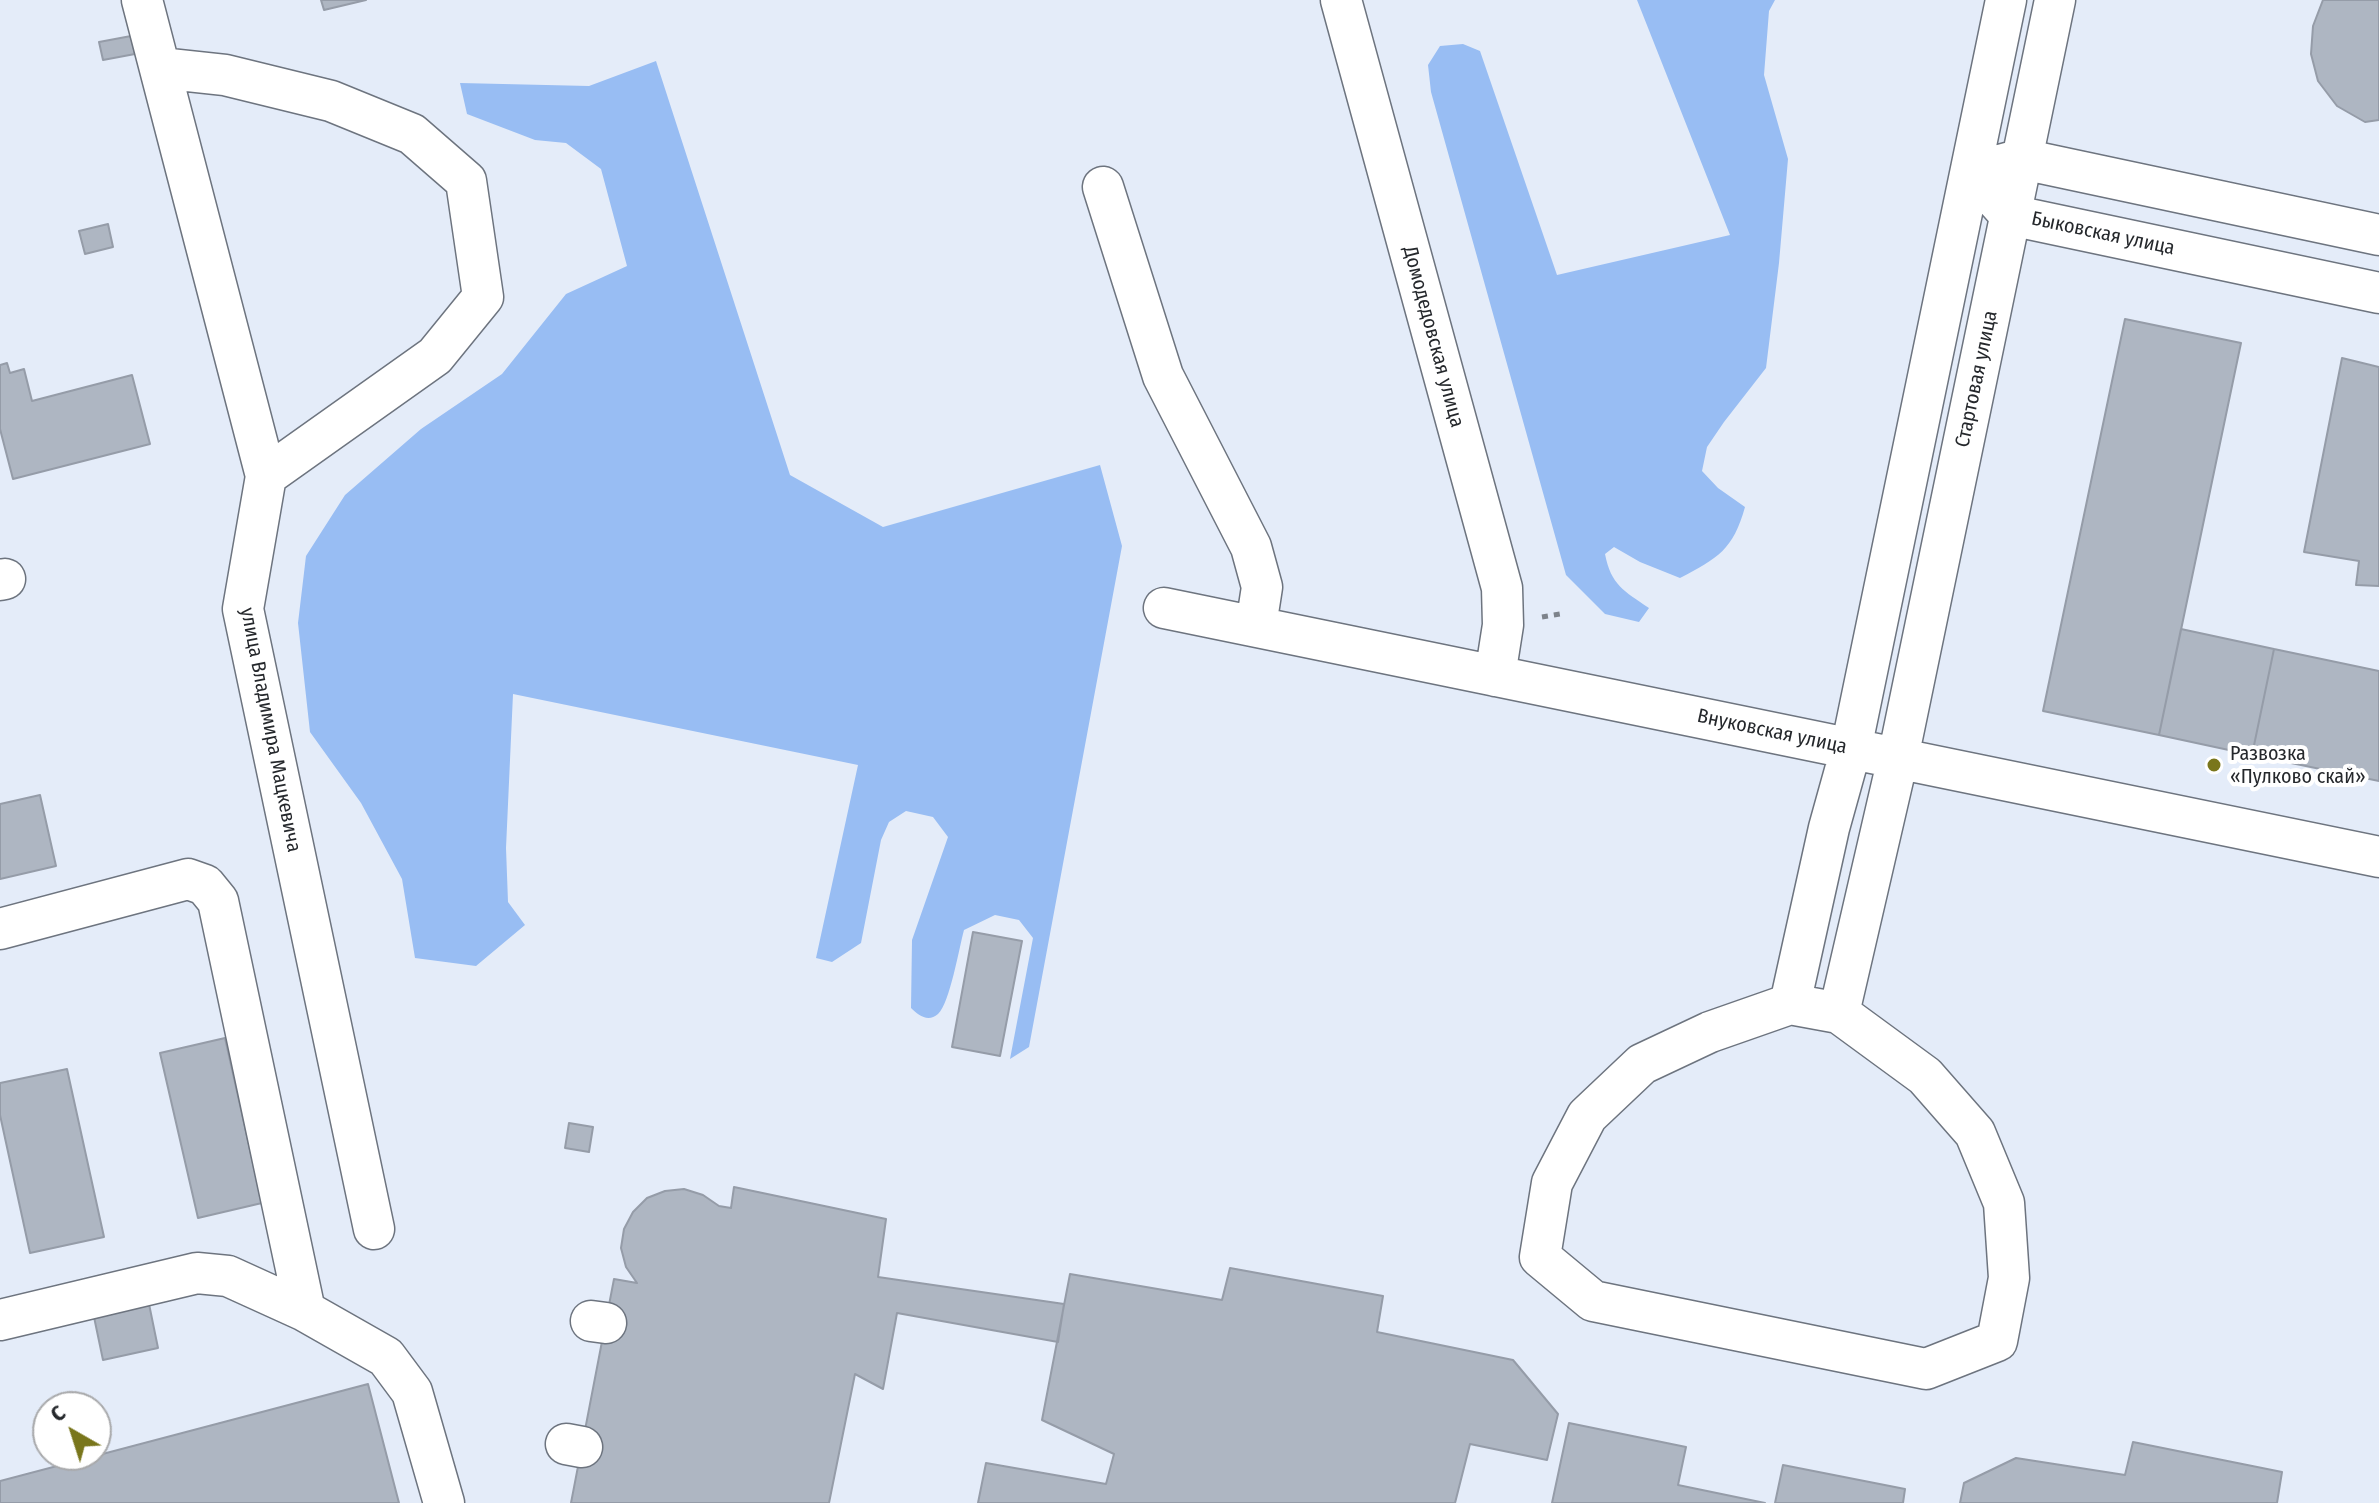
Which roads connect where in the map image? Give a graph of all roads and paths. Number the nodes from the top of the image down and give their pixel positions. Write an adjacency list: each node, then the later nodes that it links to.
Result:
1 (142, 0): 5 (street, улица Владимира Мацкевича)
2 (1341, 0): 17 (street, Домодедовская улица)
3 (2006, 0): 7 (street)
4 (2055, 0): 6 (street, Стартовая улица)
5 (160, 68): 14 (street, улица Владимира Мацкевича); 14 (street)
6 (2022, 159): 7 (street); 9 (street, Стартовая улица); 10 (street)
7 (1970, 173): 9 (street, Быковская улица); 18 (street)
8 (1103, 187): 16 (street)
9 (2010, 215): 12 (street, Быковская улица); 19 (street, Стартовая улица)
10 (2321, 223): 11 (street); 12 (street)
11 (2379, 235)
12 (2309, 278): 13 (street, Быковская улица)
13 (2379, 293)
14 (266, 476): 24 (street, улица Владимира Мацкевича)
15 (1164, 608): 16 (street, Внуковская улица)
16 (1256, 626): 17 (street, Внуковская улица)
17 (1495, 676): 18 (street, Внуковская улица)
18 (1851, 749): 19 (street, Внуковская улица); 22 (street)
19 (1898, 758): 20 (street, Внуковская улица); 23 (street, Стартовая улица)
20 (2379, 857)
21 (0, 929): 25 (street)
22 (1790, 1004): 23 (street); 23 (street)
23 (1839, 1013)
24 (374, 1229)
25 (305, 1311): 26 (street); 27 (street)
26 (0, 1320)
27 (444, 1503)

